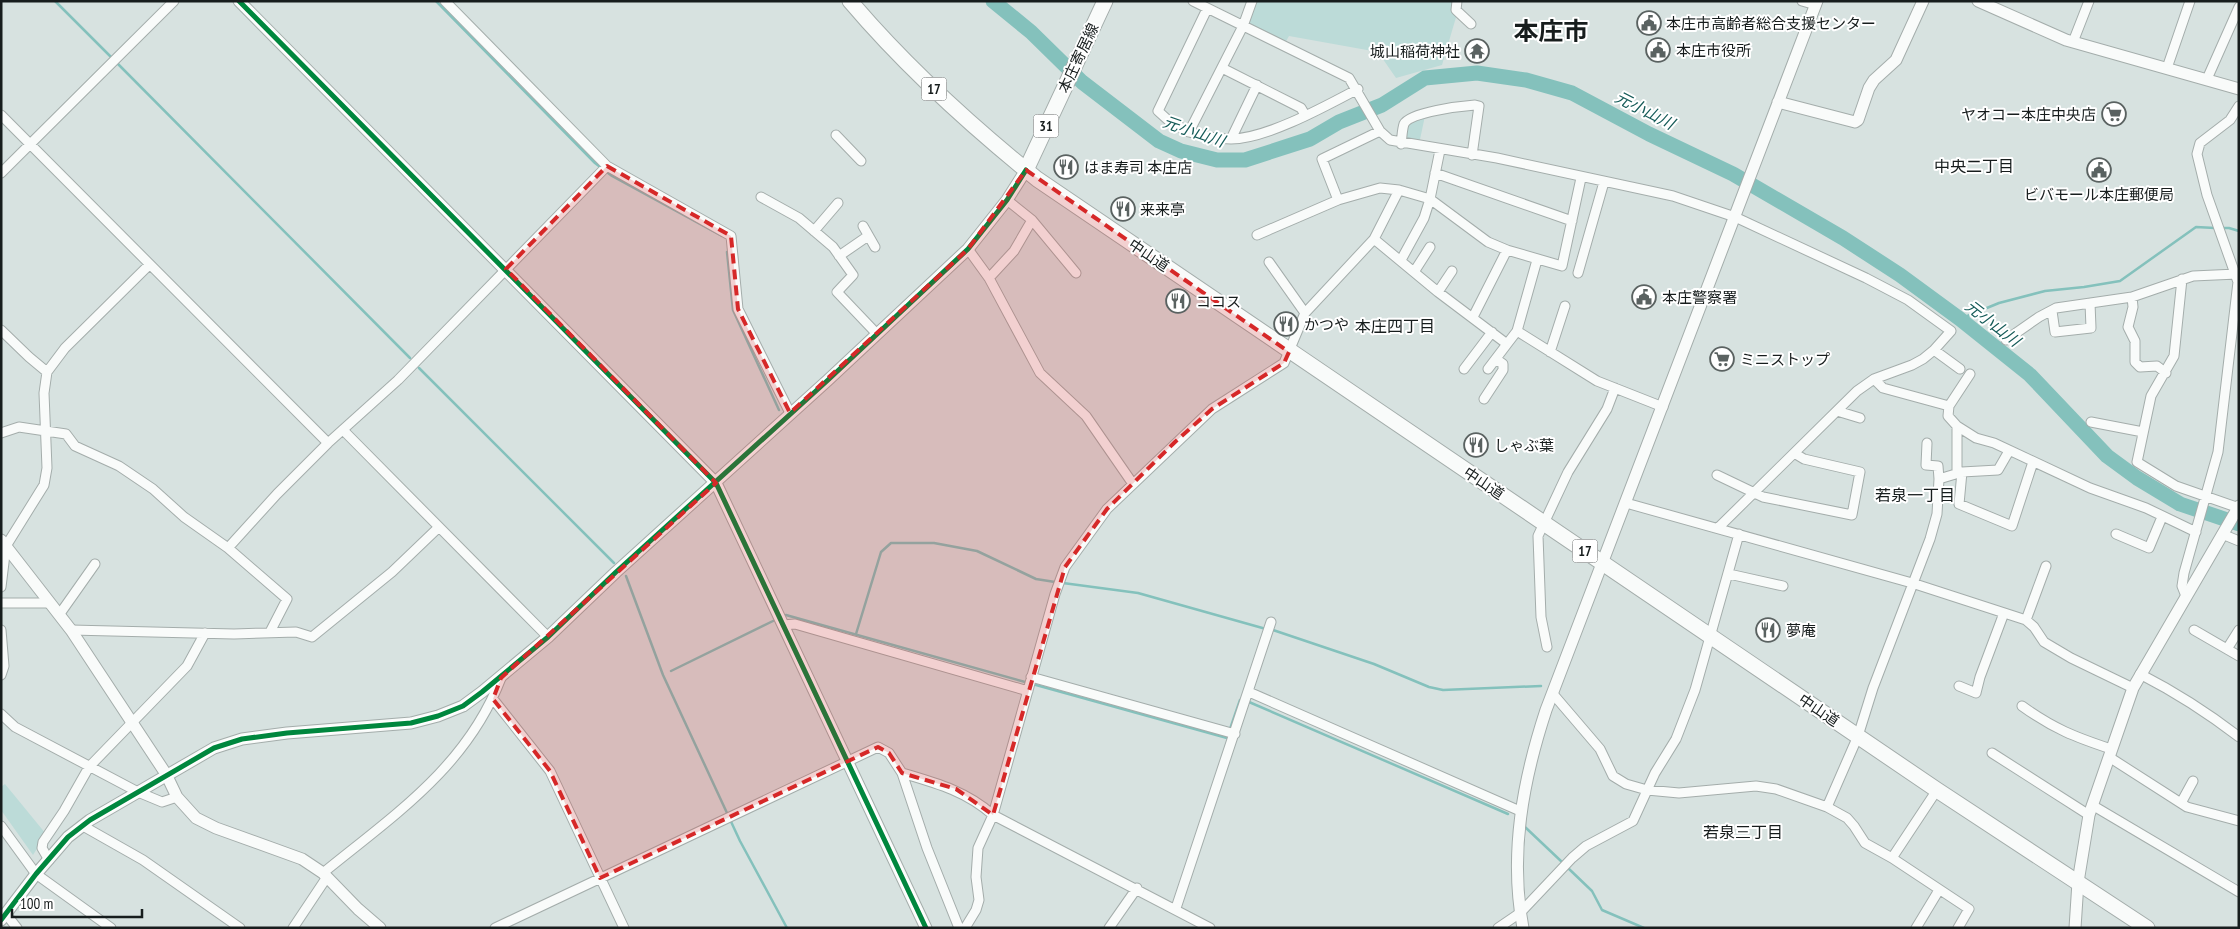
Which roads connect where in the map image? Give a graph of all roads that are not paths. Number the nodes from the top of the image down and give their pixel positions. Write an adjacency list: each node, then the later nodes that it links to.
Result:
1 (174, 1): 34 (street)
2 (239, 1): 68 (street)
3 (444, 1): 39 (street)
4 (850, 1): 40 (main road, 中山道 / 17)
5 (1105, 1): 40 (main road, 本庄寄居線 / 31)
6 (1193, 1): 16 (street)
7 (1252, 1): 18 (street)
8 (1457, 1): 17 (street)
9 (1802, 1): 14 (street)
10 (1923, 1): 26 (street)
11 (1978, 1): 19 (street)
12 (2089, 1): 19 (street)
13 (2190, 1): 21 (street)
14 (1816, 3): 26 (street)
15 (2239, 7): 22 (street)
16 (1206, 9): 18 (street); 31 (street)
17 (1471, 24)
18 (1243, 26): 20 (street); 25 (street)
19 (2073, 42): 21 (street)
20 (1222, 68): 23 (street); 31 (street)
21 (2167, 68): 22 (street)
22 (2207, 79): 24 (street)
23 (1257, 86): 29 (street); 33 (street)
24 (2239, 89)
25 (1360, 93): 29 (street); 30 (street)
26 (1778, 102): 51 (street)
27 (2239, 106): 75 (street)
28 (1, 115): 34 (street)
29 (1305, 115): 33 (street)
30 (1378, 127): 35 (street); 49 (street)
31 (1189, 132): 33 (street)
32 (836, 135): 38 (street)
33 (1231, 139)
34 (30, 144): 41 (street); 67 (street)
35 (1401, 144): 36 (street); 37 (street)
36 (1440, 150): 37 (street); 42 (street)
37 (1472, 155): 43 (street)
38 (860, 161)
39 (607, 166): 68 (street); 105 (street)
40 (1026, 170): 48 (street); 90 (main road, 中山道 / 17)
41 (1, 173)
42 (1436, 173): 47 (street); 53 (street)
43 (1581, 178): 44 (street); 53 (street)
44 (1604, 182): 51 (street); 72 (street)
45 (1399, 190): 47 (street); 49 (street); 58 (street)
46 (761, 197): 55 (street)
47 (1430, 199): 62 (street); 64 (street)
48 (1007, 200): 52 (street); 61 (street)
49 (1338, 200): 56 (street)
50 (838, 203): 55 (street)
51 (1736, 218): 89 (street); 103 (street)
52 (1032, 220): 71 (street); 73 (street)
53 (1572, 221): 65 (street)
54 (863, 226): 57 (street)
55 (814, 231): 63 (street)
56 (1258, 235)
57 (868, 236): 59 (street); 63 (street)
58 (1374, 238): 64 (street); 81 (street)
59 (875, 247)
60 (1430, 247): 70 (street)
61 (968, 249): 73 (street); 86 (street)
62 (1507, 250): 65 (street); 82 (street)
63 (839, 256): 86 (street)
64 (1401, 260): 70 (street)
65 (1537, 260): 84 (street)
66 (1270, 262): 81 (street)
67 (149, 265): 96 (street); 113 (street)
68 (506, 270): 109 (street); 121 (street)
69 (1452, 271): 76 (street)
70 (1414, 272): 76 (street)
71 (1076, 273)
72 (1578, 273)
73 (989, 278): 122 (street)
74 (2182, 279): 75 (street); 77 (street); 97 (street)
75 (2238, 279): 124 (street)
76 (1438, 292): 82 (street)
77 (2132, 297): 78 (street); 97 (street)
78 (2090, 303): 80 (street); 80 (street)
79 (1565, 306): 91 (street)
80 (2052, 311): 87 (street)
81 (1305, 313): 90 (street)
82 (1473, 317): 85 (street)
83 (1, 330): 96 (street)
84 (1517, 331): 88 (street); 91 (street)
85 (1492, 332): 88 (street); 93 (street)
86 (877, 334): 105 (street)
87 (2006, 340)
88 (1506, 344): 92 (street)
89 (1934, 350): 95 (street); 99 (street)
90 (1289, 352): 122 (street); 128 (main road, 中山道 / 17)
91 (1550, 352): 100 (street)
92 (1496, 359): 94 (street); 101 (street)
93 (1464, 369)
94 (1488, 369)
95 (1960, 369)
96 (47, 372): 110 (street)
97 (2166, 373): 111 (street)
98 (1970, 374): 102 (street)
99 (1874, 379): 102 (street); 104 (street)
100 (1615, 388): 103 (street); 128 (street)
101 (1484, 399)
102 (1949, 406): 108 (street)
103 (1663, 407): 125 (street)
104 (1837, 411): 106 (street); 116 (street)
105 (790, 413): 121 (street)
106 (1860, 418)
107 (2091, 422): 111 (street)
108 (1957, 426): 115 (street); 118 (street)
109 (343, 430): 113 (street); 129 (street)
110 (44, 431): 112 (street); 136 (street); 137 (street)
111 (2143, 432): 124 (street)
112 (1, 433)
113 (328, 443): 137 (street)
114 (1927, 443): 120 (street)
115 (2009, 450): 117 (street); 118 (street)
116 (1794, 453): 123 (street); 123 (street)
117 (2033, 462): 118 (street); 127 (street)
118 (1959, 472): 120 (street)
119 (1717, 475): 123 (street)
120 (1939, 479): 142 (street)
121 (716, 483): 152 (street); 159 (street)
122 (1133, 484): 167 (street)
123 (1754, 493): 130 (street)
124 (2206, 497): 126 (street); 131 (street)
125 (1626, 503): 130 (street); 139 (street)
126 (2238, 508): 132 (street)
127 (2162, 517): 131 (street); 134 (street)
128 (1544, 524): 139 (main road, 中山道 / 17); 161 (street)
129 (439, 527): 157 (street); 159 (street)
130 (1718, 528): 133 (street)
131 (2197, 528): 145 (street)
132 (2223, 533): 135 (street); 145 (street)
133 (1739, 534): 141 (street); 142 (street)
134 (2116, 534)
135 (2239, 541)
136 (4, 543): 144 (street); 147 (street)
137 (228, 548): 157 (street)
138 (95, 564): 149 (street)
139 (1603, 564): 160 (main road, 中山道 / 17); 172 (street)
140 (2046, 566): 150 (street)
141 (1729, 574): 143 (street); 160 (street)
142 (1912, 584): 148 (street); 178 (street)
143 (1783, 586)
144 (1, 587)
145 (2186, 596): 164 (street)
146 (1, 603): 147 (street)
147 (50, 603): 149 (street)
148 (2004, 613): 150 (street); 168 (street)
149 (60, 615): 154 (street)
150 (2026, 620): 169 (street)
151 (1271, 622): 171 (street)
152 (783, 624): 170 (street); 182 (street)
153 (1, 630): 165 (street)
154 (71, 630): 158 (street); 176 (street)
155 (2194, 630): 162 (street)
156 (2239, 630): 162 (street)
157 (270, 632): 158 (street)
158 (204, 633): 176 (street)
159 (548, 637): 166 (street)
160 (1710, 637): 178 (main road, 中山道 / 17); 187 (street)
161 (1547, 647)
162 (2227, 649): 163 (street)
163 (2239, 656)
164 (2140, 674): 169 (street); 179 (street)
165 (1, 675)
166 (501, 678): 173 (street); 185 (street)
167 (1031, 678): 170 (street); 177 (street)
168 (1959, 686)
169 (2133, 688): 181 (street)
170 (1028, 691): 195 (street)
171 (1249, 692): 177 (street); 194 (street)
172 (1553, 694): 187 (street); 194 (street)
173 (493, 699): 202 (street); 203 (street)
174 (2022, 706): 181 (street)
175 (1, 714): 183 (street)
176 (131, 723): 183 (street); 185 (street)
177 (1235, 734): 208 (street)
178 (1858, 736): 188 (main road, 中山道 / 17); 192 (street)
179 (2239, 737)
180 (1992, 753): 193 (street)
181 (2110, 753): 191 (street); 193 (street)
182 (848, 762): 184 (street); 203 (street); 218 (street)
183 (89, 767): 189 (street); 200 (street)
184 (902, 773): 195 (street); 219 (street)
185 (166, 774): 189 (street); 190 (street)
186 (2192, 780): 191 (street)
187 (1646, 790): 192 (street); 209 (street)
188 (1937, 790): 199 (street); 204 (main road, 中山道 / 17)
189 (138, 792): 190 (street); 198 (street)
190 (178, 797): 202 (street)
191 (2180, 803): 196 (street)
192 (1827, 807): 199 (street)
193 (2091, 810): 204 (street); 207 (street)
194 (1520, 811): 209 (street)
195 (993, 815): 205 (street); 220 (street)
196 (2239, 821)
197 (1, 826): 201 (street)
198 (83, 826): 200 (street); 213 (street)
199 (1892, 858): 206 (street)
200 (48, 860): 201 (street)
201 (36, 874): 210 (street); 212 (street)
202 (325, 875): 214 (street); 215 (street)
203 (600, 878): 216 (street); 217 (street)
204 (2078, 882): 227 (street); 228 (main road, 中山道 / 17)
205 (1137, 888): 208 (street); 221 (street)
206 (1939, 890): 225 (street); 226 (street)
207 (2239, 892)
208 (1176, 908): 222 (street)
209 (1520, 913): 223 (street); 224 (street)
210 (4, 917): 211 (street)
211 (17, 928)
212 (111, 928)
213 (240, 928)
214 (293, 928)
215 (380, 928)
216 (495, 928)
217 (624, 928)
218 (926, 928)
219 (959, 928)
220 (965, 928)
221 (1109, 928)
222 (1210, 928)
223 (1498, 928)
224 (1523, 928)
225 (1916, 928)
226 (1958, 928)
227 (2075, 928)
228 (2147, 928)

